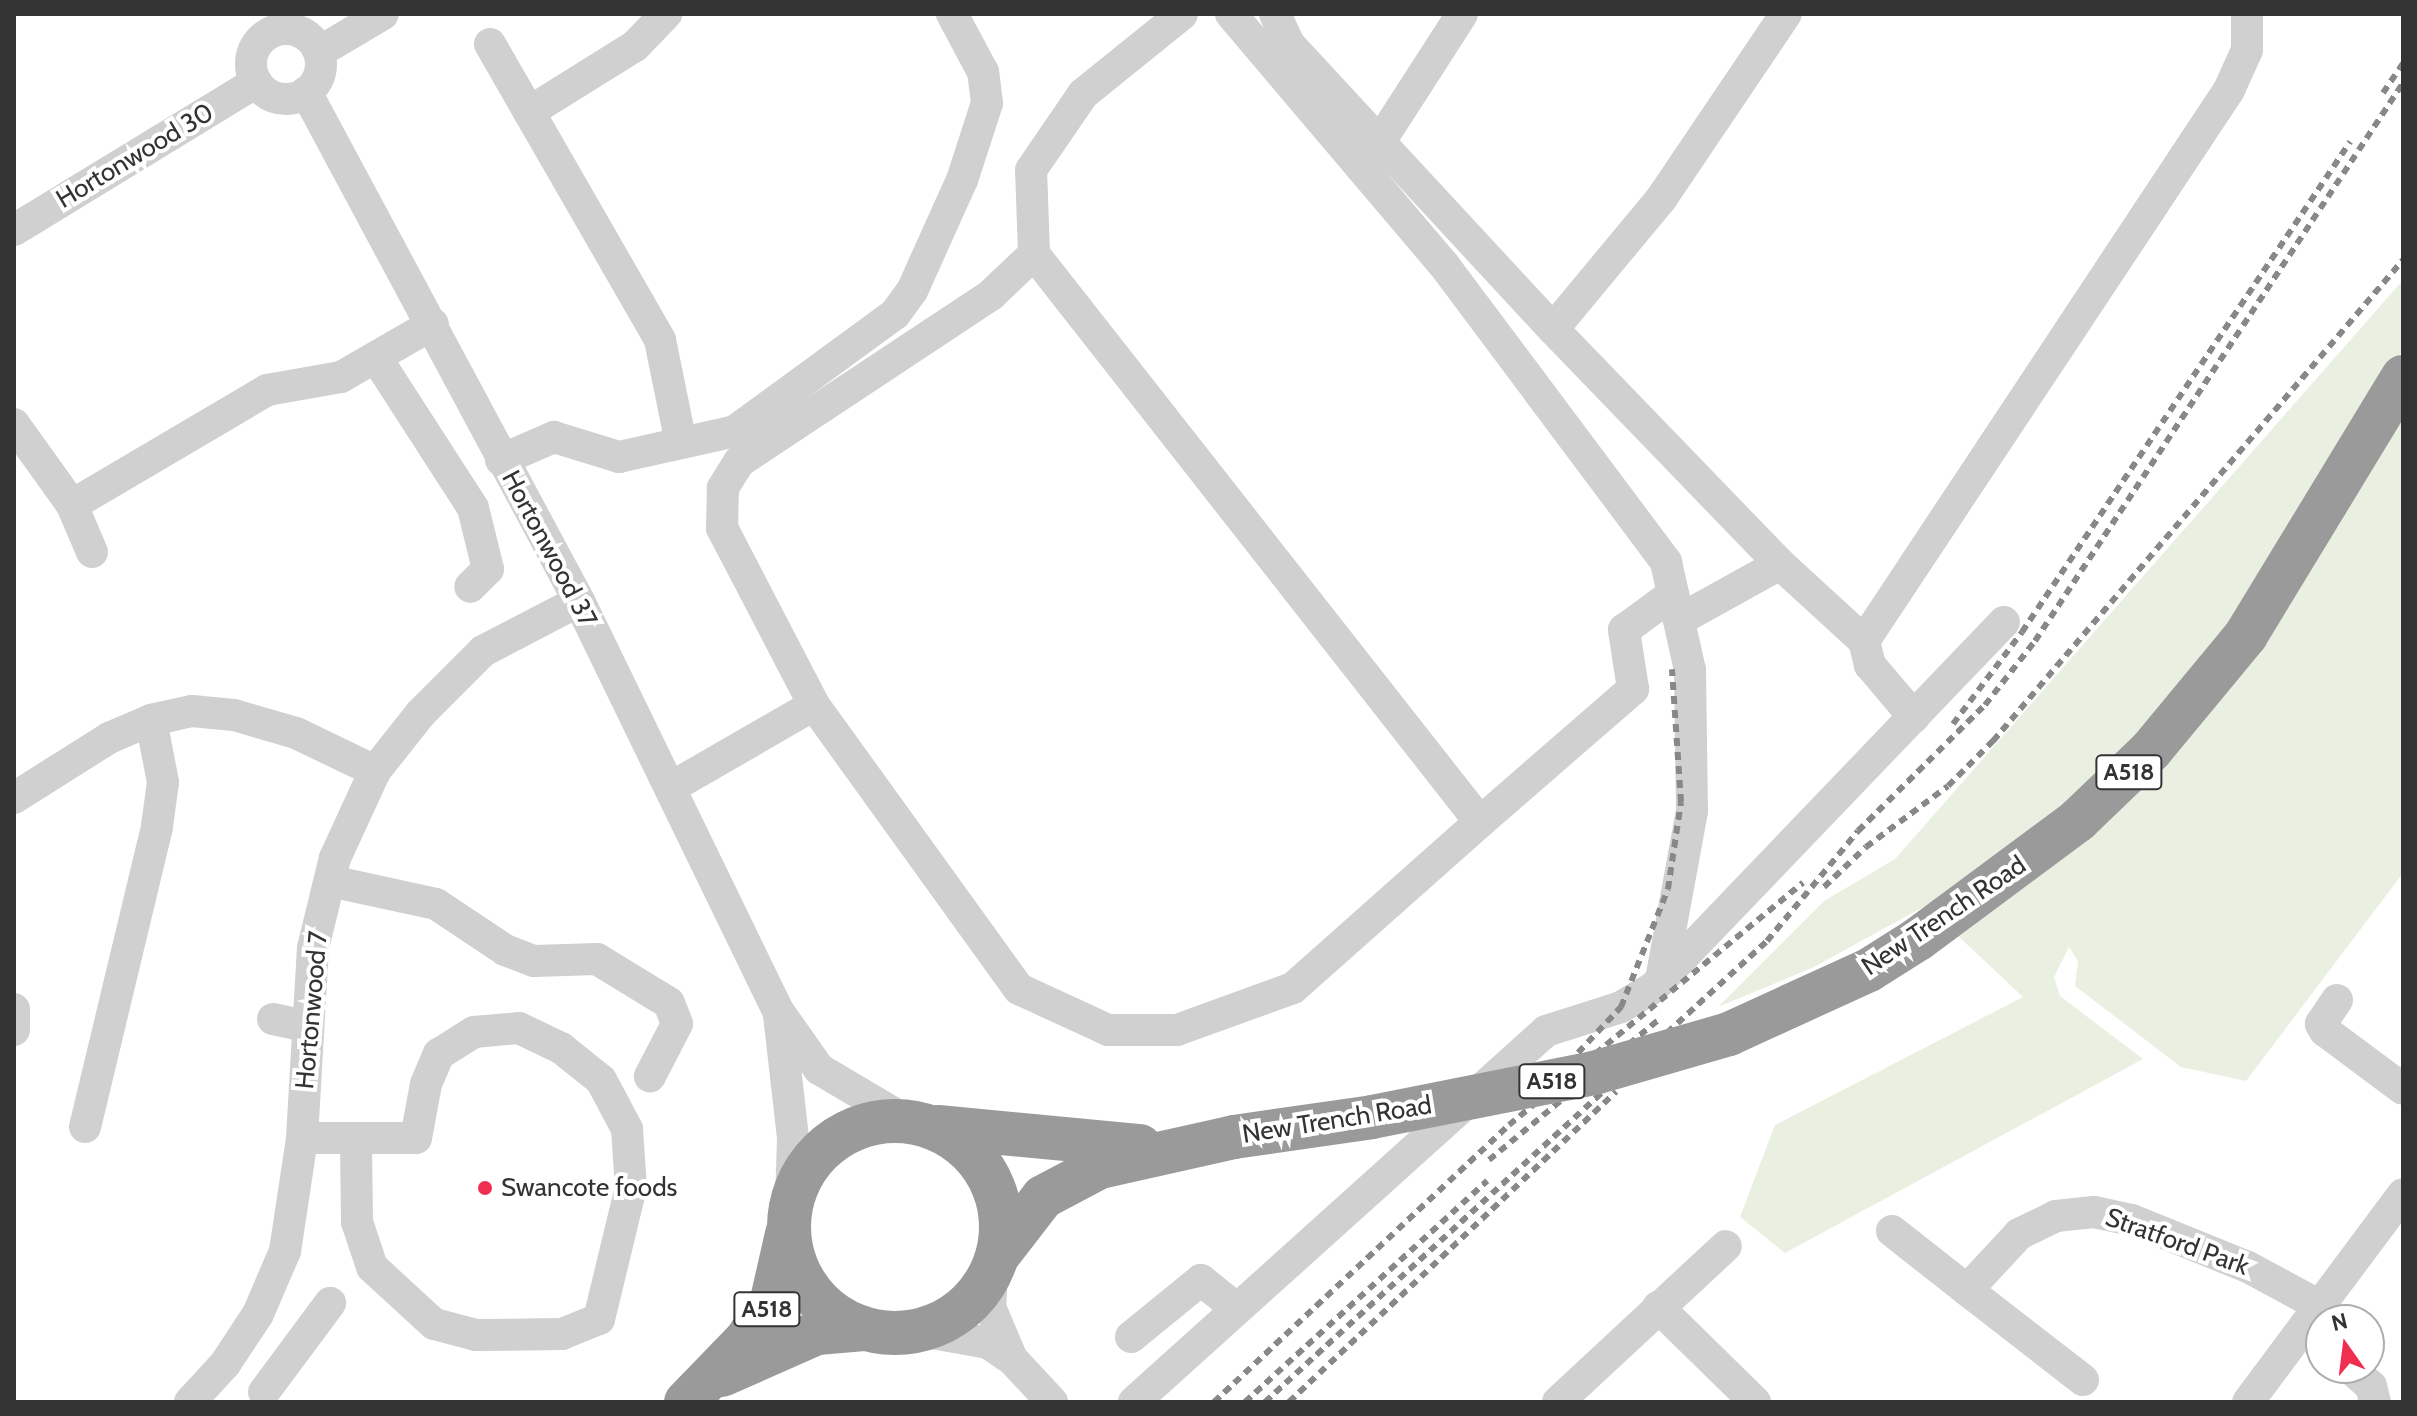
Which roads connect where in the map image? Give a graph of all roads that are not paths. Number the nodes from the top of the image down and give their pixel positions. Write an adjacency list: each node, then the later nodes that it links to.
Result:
1 (383, 14): 12 (street)
2 (666, 14): 15 (street)
3 (952, 14): 24 (street)
4 (1182, 14): 18 (street)
5 (1231, 14): 31 (street)
6 (1275, 14): 16 (street)
7 (1462, 14): 16 (street)
8 (1786, 14): 20 (street)
9 (2247, 14): 33 (street)
10 (263, 23): 12 (street); 13 (street)
11 (490, 44): 15 (street)
12 (319, 52): 14 (street)
13 (256, 82): 14 (street); 17 (street, Hortonwood 30)
14 (306, 92): 19 (street, Hortonwood 37)
15 (529, 112): 24 (street)
16 (1379, 143): 20 (street)
17 (14, 230)
18 (1034, 254): 34 (street); 40 (street)
19 (433, 324): 21 (street); 25 (street, Hortonwood 37)
20 (1553, 329): 28 (street)
21 (377, 359): 26 (street); 29 (street)
22 (2403, 377): 55 (highway, New Trench Road / A518, bridge)
23 (14, 424): 26 (street)
24 (681, 443): 25 (street)
25 (501, 460): 30 (street, Hortonwood 37)
26 (72, 505): 27 (street)
27 (92, 552)
28 (1780, 564): 31 (street); 33 (street)
29 (470, 587)
30 (579, 601): 37 (street, Hortonwood 7); 38 (street, Hortonwood 37)
31 (1676, 607): 40 (street); 42 (street)
32 (2004, 622): 35 (street)
33 (1864, 641): 35 (street)
34 (814, 705): 38 (street); 40 (street)
35 (1914, 717): 42 (street)
36 (151, 720): 37 (street); 39 (street); 52 (street)
37 (375, 771): 41 (street, Hortonwood 7)
38 (670, 788): 45 (street, Hortonwood 37)
39 (14, 798)
40 (1480, 822)
41 (330, 881): 47 (street, Hortonwood 7); 49 (street)
42 (1661, 980): 65 (street)
43 (2337, 1000): 50 (street)
44 (14, 1009): 48 (street)
45 (779, 1012): 51 (street, Hortonwood 37); 57 (street, Hortonwood 37)
46 (273, 1019): 47 (street)
47 (306, 1026): 53 (street, Hortonwood 7)
48 (14, 1030)
49 (650, 1076)
50 (2403, 1089)
51 (917, 1124): 55 (highway, New Trench Road / A518); 57 (highway); 60 (highway)
52 (85, 1127)
53 (302, 1138): 54 (street); 72 (street, Hortonwood 7)
54 (356, 1138): 54 (street)
55 (1174, 1149): 60 (highway, New Trench Road / A518)
56 (2403, 1194): 63 (street)
57 (790, 1211): 67 (highway); 74 (highway, A518)
58 (1892, 1231): 61 (street)
59 (1726, 1246): 64 (street)
60 (996, 1263): 68 (highway); 71 (street)
61 (1967, 1290): 66 (street, Stratford Park); 73 (street)
62 (330, 1303): 75 (street)
63 (2331, 1304)
64 (1658, 1307): 79 (street); 80 (street)
65 (1237, 1309): 69 (street); 78 (street)
66 (2305, 1319)
67 (864, 1329): 68 (highway); 74 (highway, A518)
68 (921, 1331): 71 (street)
69 (1131, 1337)
70 (2305, 1339): 81 (street)
71 (1012, 1359): 77 (street)
72 (225, 1364): 75 (street); 76 (street, Hortonwood 7)
73 (2083, 1380)
74 (697, 1392)
75 (269, 1397)
76 (190, 1402)
77 (1052, 1402)
78 (1134, 1402)
79 (1558, 1402)
80 (1755, 1402)
81 (2248, 1402)

